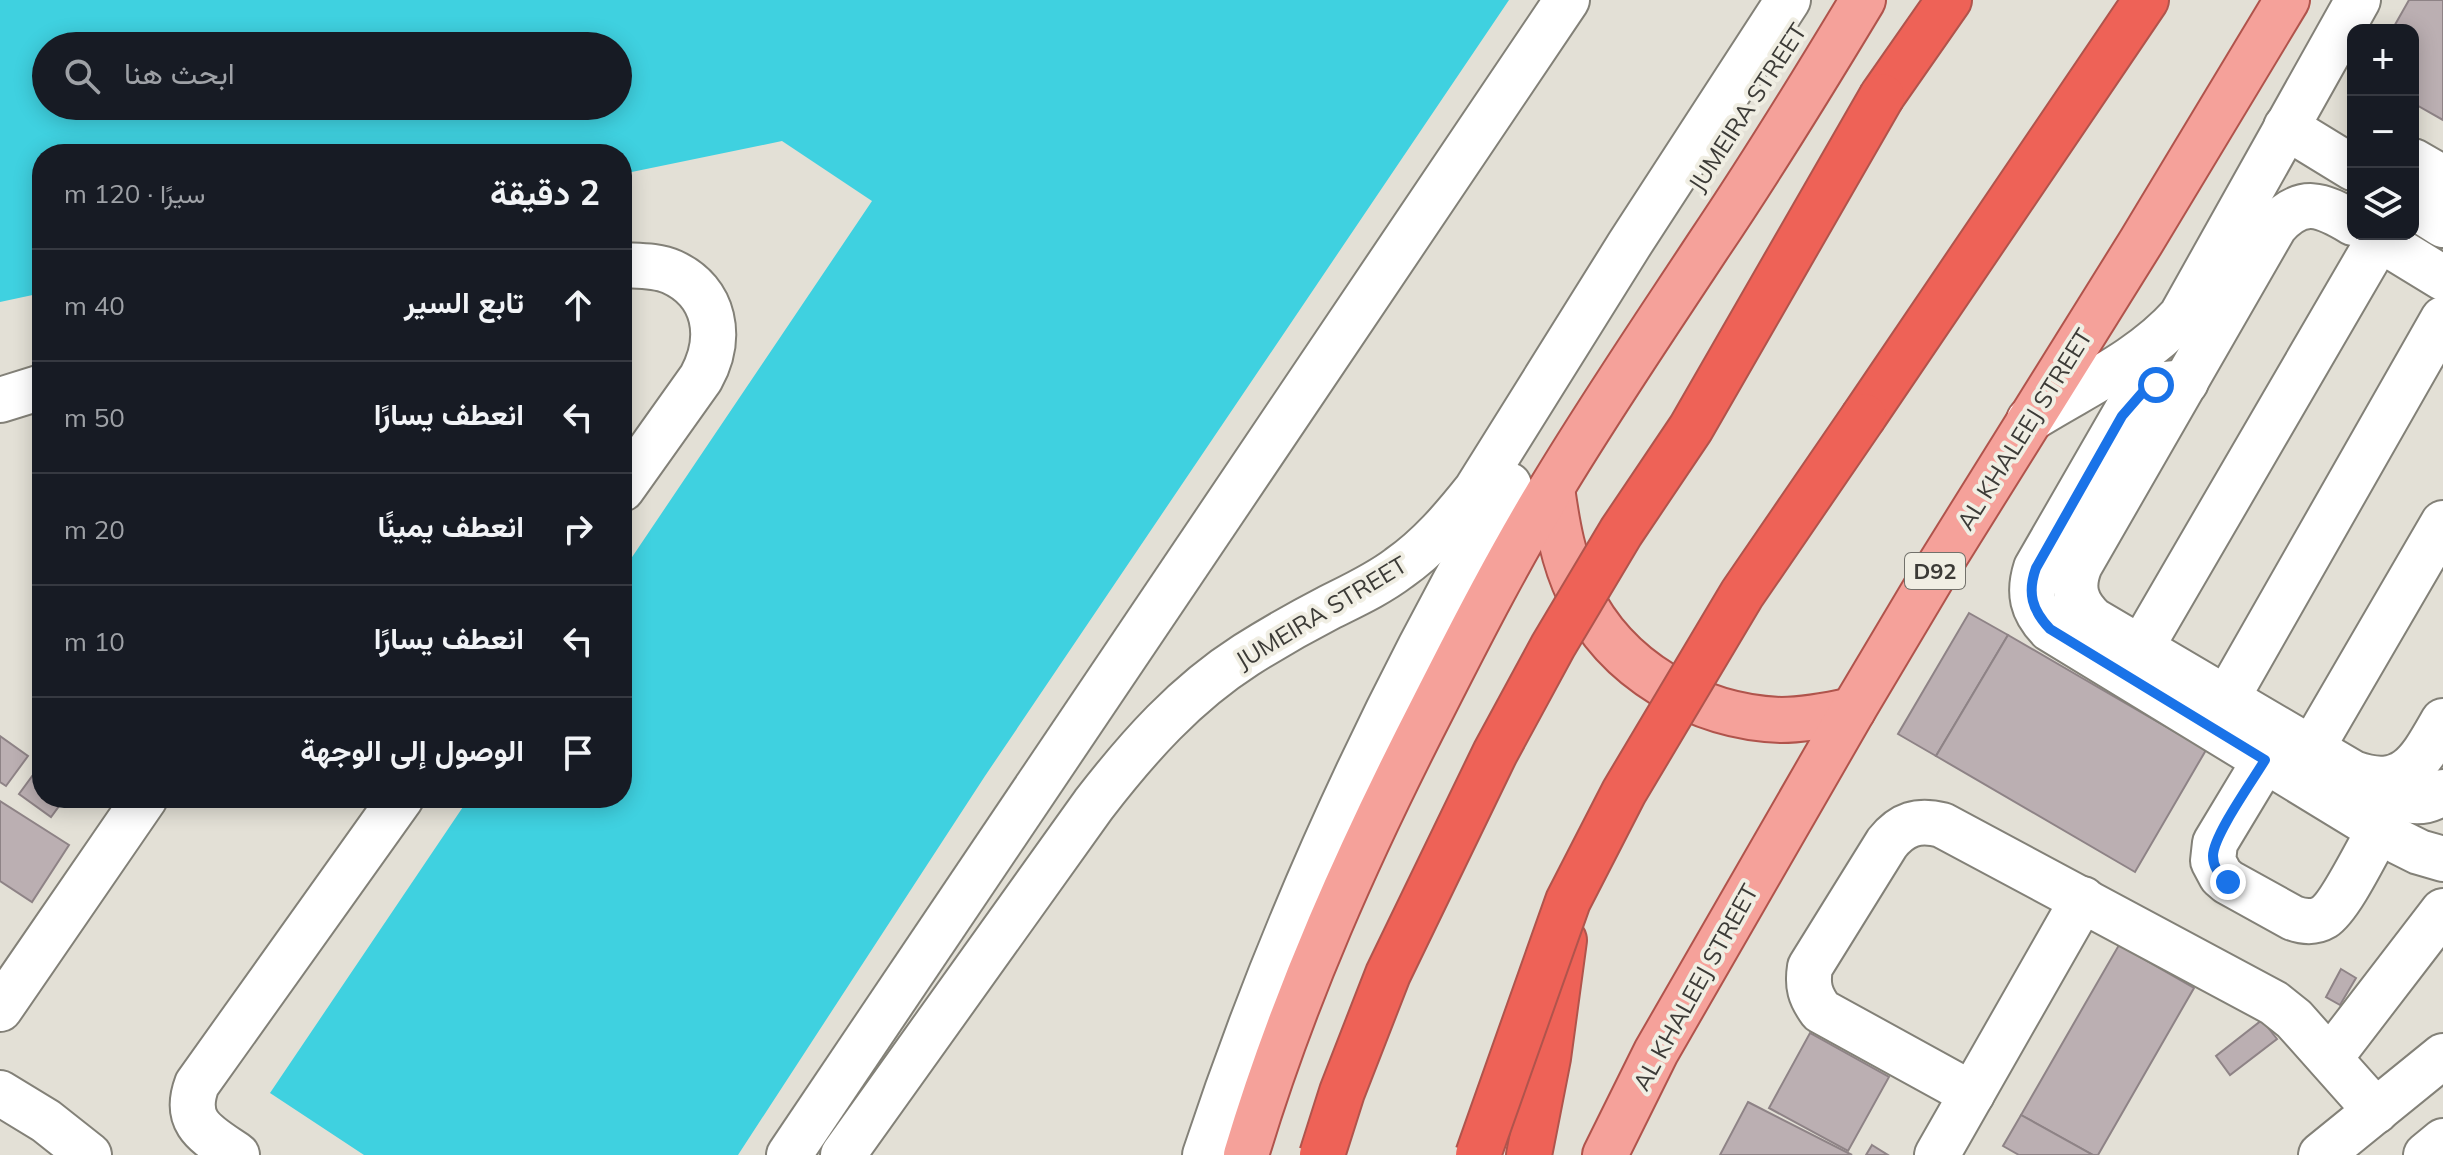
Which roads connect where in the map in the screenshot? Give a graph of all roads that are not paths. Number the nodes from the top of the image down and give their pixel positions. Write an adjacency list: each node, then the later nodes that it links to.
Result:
1 (1567, 0): 58 (street)
2 (1788, 0): 59 (street, JUMEIRA STREET)
3 (1815, 0): 60 (street, JUMEIRA STREET)
4 (1863, 0): 31 (main road)
5 (1949, 0): 62 (highway, bridge)
6 (2146, 0): 46 (highway, bridge)
7 (2287, 0): 29 (main road, AL KHALEEJ STREET / D92)
8 (2351, 13): 11 (street)
9 (2347, 34): 10 (street)
10 (2347, 58)
11 (2287, 125): 12 (street); 15 (street); 29 (street)
12 (2347, 129)
13 (2419, 132): 14 (street)
14 (2443, 146)
15 (2347, 164)
16 (2419, 164): 17 (street)
17 (2443, 178)
18 (2419, 210): 20 (street)
19 (2347, 220): 26 (street)
20 (2443, 225)
21 (2364, 240): 33 (street)
22 (2381, 240): 24 (street)
23 (632, 265): 30 (street)
24 (2443, 278)
25 (2443, 319): 34 (street)
26 (2186, 382): 33 (street); 38 (street)
27 (32, 390): 28 (street)
28 (0, 400)
29 (2029, 420): 35 (main road, AL KHALEEJ STREET / D92)
30 (632, 475)
31 (1552, 488): 35 (main road); 61 (main road)
32 (2443, 523): 37 (street)
33 (2141, 648): 34 (street)
34 (2227, 698): 37 (street)
35 (1853, 710): 65 (main road, AL KHALEEJ STREET / D92)
36 (2443, 721): 39 (street)
37 (2312, 748): 39 (street)
38 (2265, 760): 43 (street); 43 (street)
39 (2370, 779): 40 (street)
40 (2443, 792)
41 (138, 808): 48 (street)
42 (394, 808): 57 (street)
43 (2379, 830): 44 (street)
44 (2443, 859)
45 (2083, 899): 50 (street); 52 (street); 52 (street)
46 (1568, 901): 63 (highway, bridge); 64 (highway, bridge)
47 (2443, 911): 50 (street)
48 (0, 1009)
49 (2443, 1056): 53 (street)
50 (2330, 1058): 53 (street)
51 (0, 1093): 54 (street)
52 (1972, 1094): 66 (street)
53 (2376, 1111): 67 (street)
54 (36, 1138): 56 (street)
55 (2443, 1141): 68 (street)
56 (89, 1155)
57 (237, 1155)
58 (789, 1155)
59 (843, 1155)
60 (1205, 1155)
61 (1246, 1155)
62 (1322, 1155)
63 (1478, 1155)
64 (1529, 1155)
65 (1605, 1155)
66 (1937, 1155)
67 (2321, 1155)
68 (2426, 1155)

